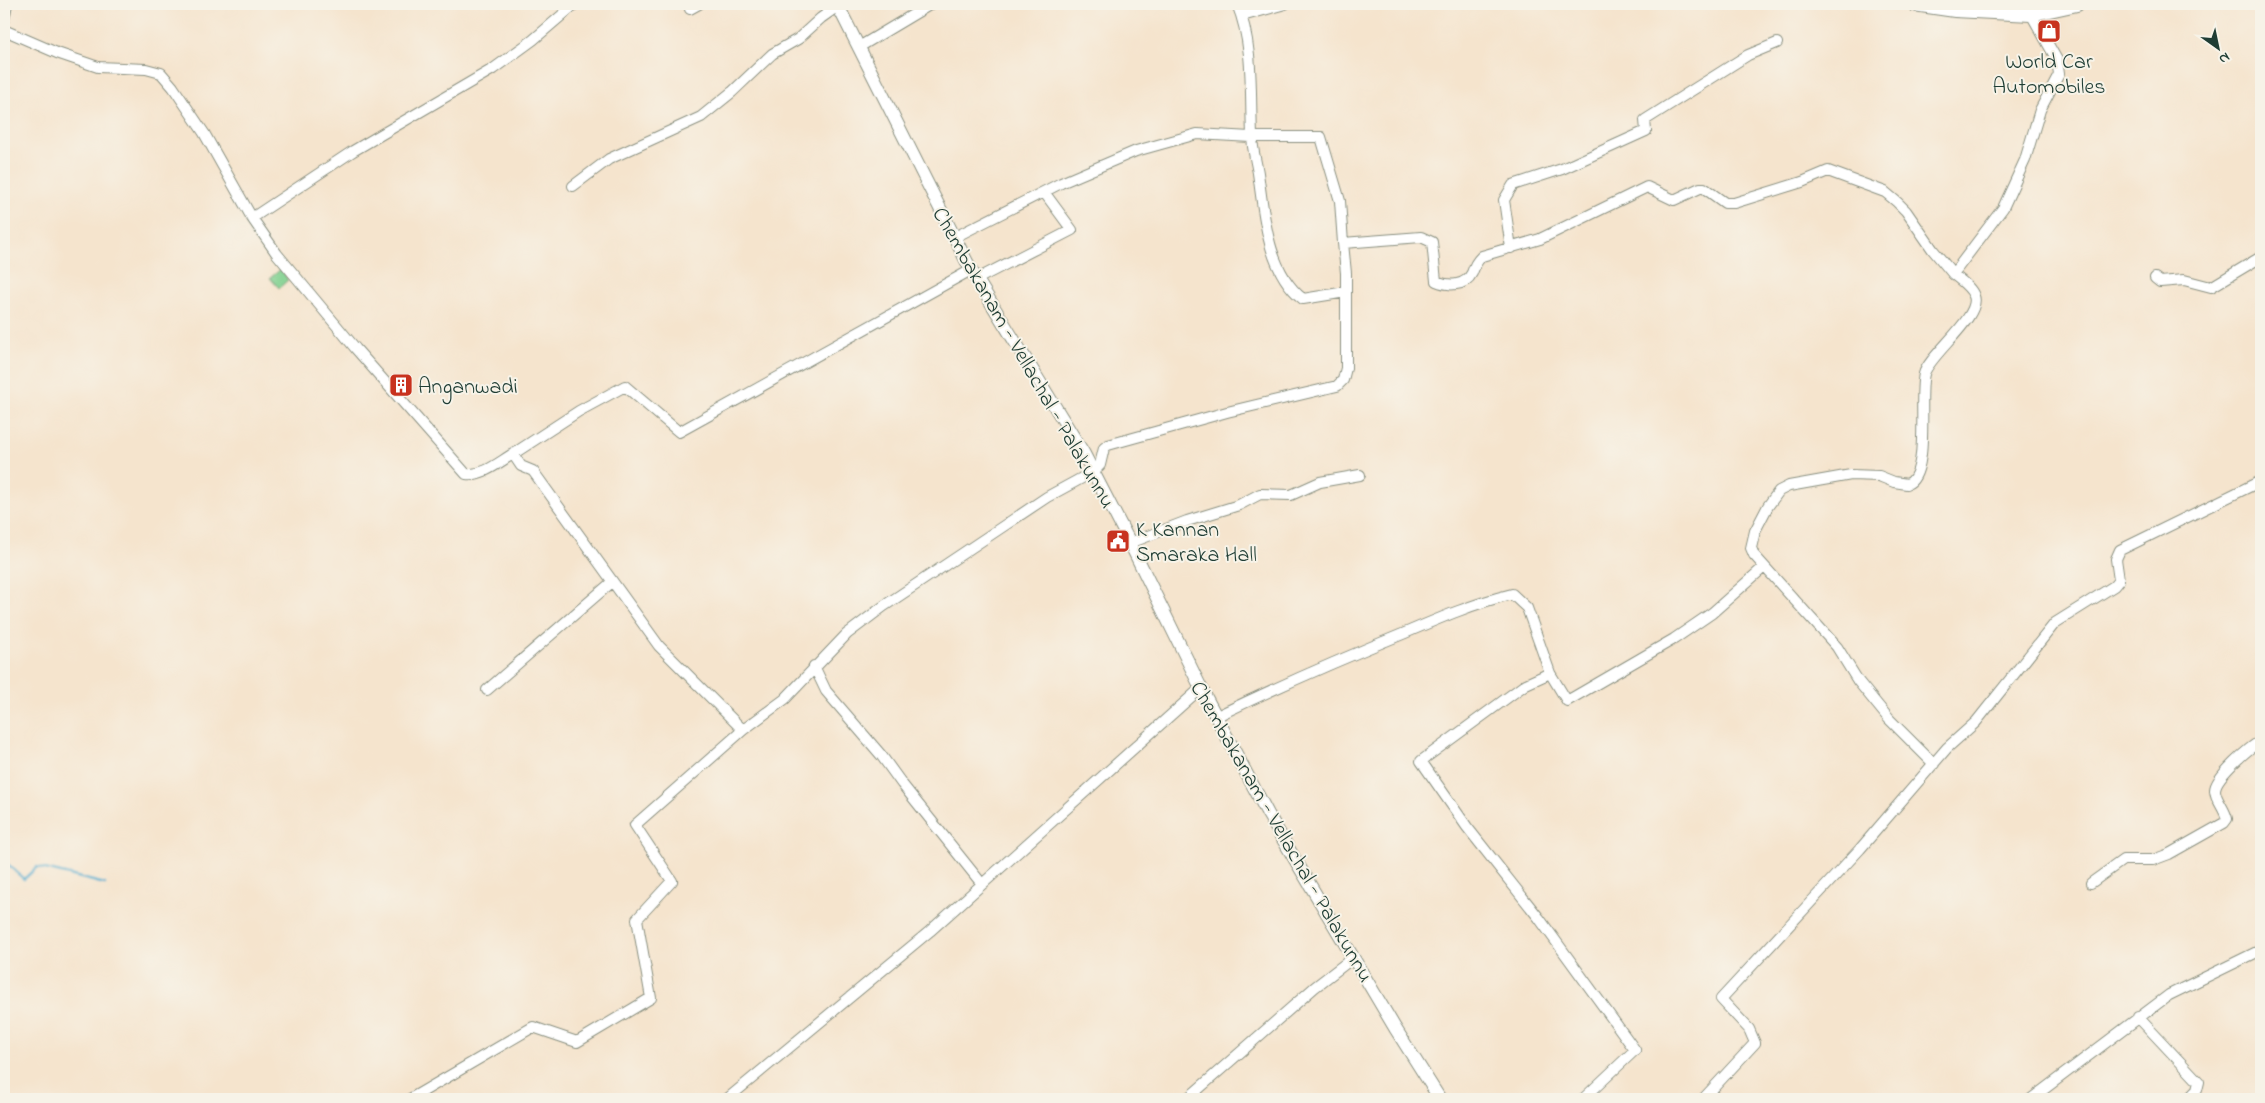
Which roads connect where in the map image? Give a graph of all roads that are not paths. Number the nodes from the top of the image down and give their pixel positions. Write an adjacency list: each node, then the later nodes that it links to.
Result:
1 (7, 4): 11 (street)
2 (575, 4): 18 (street)
3 (931, 4): 14 (street)
4 (1237, 4): 10 (street)
5 (1285, 4): 10 (street)
6 (1914, 4): 9 (highway)
7 (2077, 4): 9 (highway)
8 (837, 5): 14 (main road, Chembakanam - Vellachal - Palakunnu); 16 (street)
9 (2031, 14): 23 (street)
10 (1242, 16): 15 (street)
11 (4, 19)
12 (4, 30): 18 (street)
13 (1777, 43): 21 (street)
14 (859, 47): 19 (main road, Chembakanam - Vellachal - Palakunnu)
15 (1252, 137): 17 (street); 20 (street); 26 (street)
16 (573, 186)
17 (1044, 192): 19 (street); 24 (street)
18 (252, 218): 27 (street)
19 (954, 238): 24 (main road, Chembakanam - Vellachal - Palakunnu)
20 (1343, 243): 21 (street); 26 (street)
21 (1511, 248): 23 (street)
22 (2261, 256): 25 (street)
23 (1954, 274): 32 (street)
24 (974, 275): 27 (street); 28 (main road, Chembakanam - Vellachal - Palakunnu)
25 (2155, 278)
26 (1346, 292): 28 (street)
27 (513, 454): 33 (street)
28 (1093, 472): 31 (main road, Chembakanam - Vellachal - Palakunnu); 34 (street)
29 (1360, 475): 31 (street)
30 (2261, 481): 41 (street)
31 (1130, 543): 36 (main road, Chembakanam - Vellachal - Palakunnu)
32 (1764, 566): 35 (street); 41 (street)
33 (612, 582): 37 (street); 39 (street)
34 (814, 666): 39 (street); 43 (street)
35 (1550, 673): 38 (street); 51 (street)
36 (1201, 688): 38 (main road, Chembakanam - Vellachal - Palakunnu); 43 (street)
37 (487, 690)
38 (1217, 716): 45 (main road, Chembakanam - Vellachal - Palakunnu)
39 (743, 730): 47 (street)
40 (2261, 741): 42 (street)
41 (1934, 764): 52 (street)
42 (2091, 883)
43 (982, 884): 48 (street)
44 (2261, 950): 46 (street)
45 (1354, 957): 49 (street); 50 (main road, Chembakanam - Vellachal - Palakunnu)
46 (2138, 1017): 53 (street); 54 (street)
47 (410, 1099)
48 (727, 1099)
49 (1187, 1099)
50 (1440, 1099)
51 (1583, 1099)
52 (1703, 1099)
53 (2031, 1099)
54 (2188, 1099)

